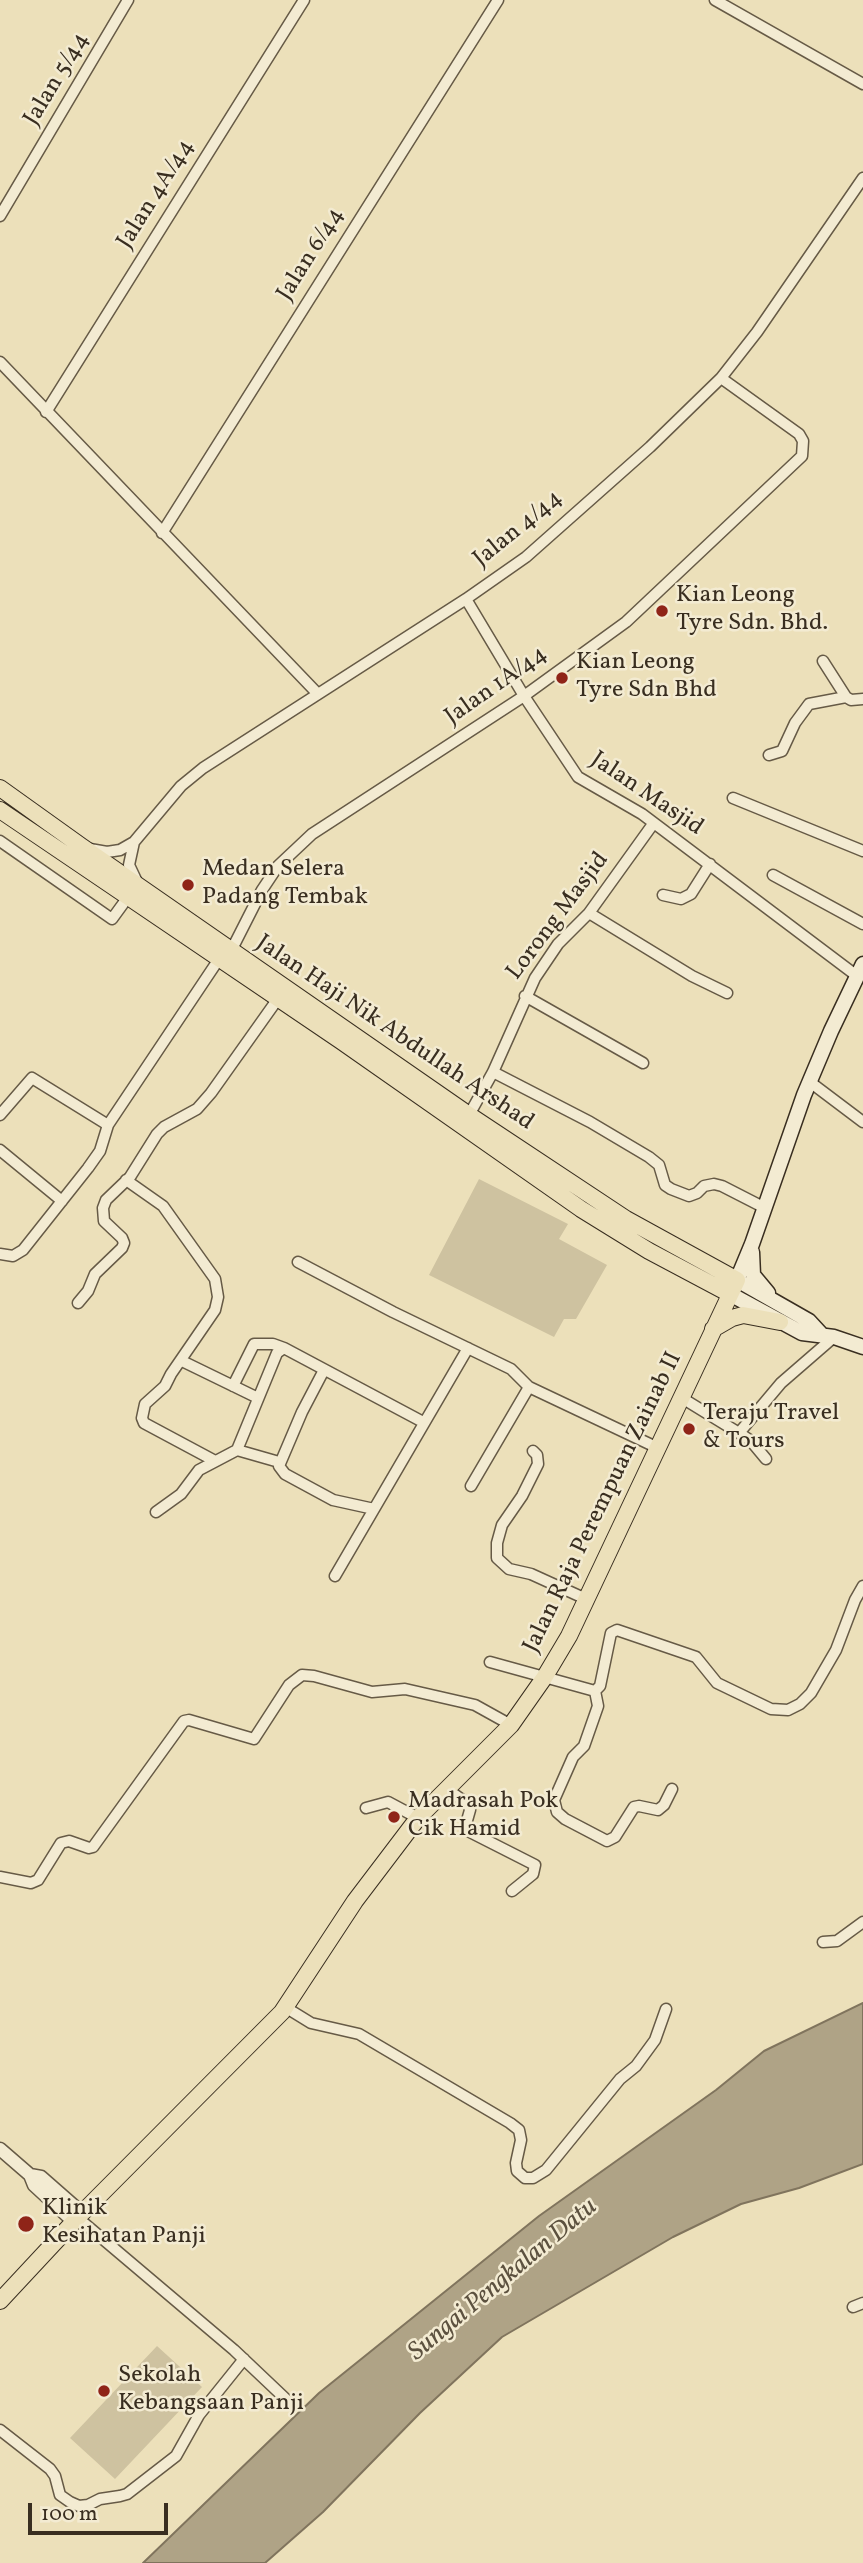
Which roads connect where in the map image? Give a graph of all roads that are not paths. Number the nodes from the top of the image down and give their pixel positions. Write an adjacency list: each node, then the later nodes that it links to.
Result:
1 (128, 0): 7 (street, Jalan 5/44)
2 (304, 0): 10 (street, Jalan 4A/44)
3 (498, 0): 11 (street, Jalan 6/44)
4 (715, 0): 5 (street)
5 (863, 84)
6 (863, 178): 9 (street, Jalan 4/44)
7 (0, 216)
8 (0, 362): 10 (street)
9 (722, 378): 12 (street, Jalan 4/44); 15 (street, Jalan 1A/44)
10 (46, 412): 11 (street)
11 (162, 533): 14 (street)
12 (466, 599): 14 (street, Jalan 4/44); 15 (street, Jalan Masjid)
13 (824, 661): 16 (street)
14 (317, 693): 25 (street, Jalan 4/44)
15 (524, 696): 22 (street, Jalan Masjid); 35 (street, Jalan 1A/44)
16 (846, 698): 17 (street); 18 (street)
17 (863, 699)
18 (769, 755)
19 (0, 788): 26 (main road, Jalan Haji Nik Abdullah Arshad)
20 (733, 798): 27 (street)
21 (0, 810): 24 (main road, Jalan Haji Nik Abdullah Arshad)
22 (653, 824): 29 (street, Jalan Masjid); 33 (street, Lorong Masjid)
23 (0, 841): 28 (street)
24 (48, 842): 28 (street); 31 (main road, Jalan Haji Nik Abdullah Arshad)
25 (134, 842): 26 (street); 31 (street)
26 (81, 846): 31 (main road, Jalan Haji Nik Abdullah Arshad)
27 (863, 851)
28 (33, 863): 31 (street)
29 (710, 864): 32 (street); 36 (street, Jalan Masjid)
30 (773, 875): 34 (street)
31 (133, 891): 35 (main road, Jalan Haji Nik Abdullah Arshad)
32 (663, 895)
33 (589, 913): 37 (street); 38 (street, Lorong Masjid)
34 (863, 924)
35 (225, 955): 39 (main road, Jalan Haji Nik Abdullah Arshad); 44 (main road, Jalan Haji Nik Abdullah Arshad); 46 (street, Jalan 1A/44)
36 (861, 970): 42 (main road)
37 (727, 993)
38 (525, 996): 40 (street); 41 (street, Lorong Masjid)
39 (277, 1000): 48 (street); 54 (main road, Jalan Haji Nik Abdullah Arshad)
40 (643, 1063)
41 (493, 1072): 44 (street, Lorong Masjid); 50 (street)
42 (810, 1082): 45 (street); 50 (main road)
43 (0, 1115): 46 (street)
44 (469, 1115): 54 (main road, Jalan Haji Nik Abdullah Arshad)
45 (863, 1121)
46 (108, 1125): 49 (street, Jalan 1A/44)
47 (0, 1150): 49 (street)
48 (127, 1180): 55 (street); 62 (street)
49 (62, 1201): 52 (street, Jalan 1A/44)
50 (765, 1208): 51 (main road)
51 (752, 1244): 54 (main road); 56 (main road)
52 (0, 1254)
53 (298, 1262): 61 (street)
54 (733, 1287): 56 (main road); 57 (main road, Jalan Raja Perempuan Zainab II)
55 (78, 1303)
56 (781, 1314): 57 (main road); 58 (main road)
57 (712, 1330): 67 (main road, Jalan Raja Perempuan Zainab II)
58 (828, 1336): 59 (main road); 69 (street)
59 (863, 1347)
60 (284, 1348): 63 (street); 64 (street); 66 (street)
61 (468, 1348): 65 (street); 68 (street)
62 (182, 1361): 64 (street); 74 (street)
63 (324, 1370): 68 (street); 75 (street)
64 (233, 1386): 66 (street)
65 (529, 1387): 70 (street); 76 (street)
66 (258, 1398): 71 (street)
67 (682, 1398): 69 (street); 70 (main road, Jalan Raja Perempuan Zainab II)
68 (423, 1422): 77 (street)
69 (738, 1433): 73 (street)
70 (657, 1448): 81 (main road, Jalan Raja Perempuan Zainab II)
71 (237, 1450): 74 (street); 75 (street)
72 (533, 1451): 81 (street)
73 (766, 1459)
74 (215, 1461): 78 (street)
75 (279, 1462): 77 (street)
76 (471, 1486)
77 (374, 1509): 79 (street)
78 (156, 1512)
79 (335, 1576)
80 (863, 1586): 84 (street)
81 (586, 1600): 83 (main road, Jalan Raja Perempuan Zainab II)
82 (490, 1662): 83 (street)
83 (544, 1678): 84 (street); 85 (main road, Jalan Raja Perempuan Zainab II)
84 (595, 1691): 87 (street)
85 (511, 1725): 86 (main road, Jalan Raja Perempuan Zainab II); 90 (street)
86 (447, 1789): 89 (main road, Jalan Raja Perempuan Zainab II); 91 (street)
87 (672, 1789)
88 (366, 1808): 89 (street)
89 (418, 1818): 94 (main road, Jalan Raja Perempuan Zainab II)
90 (0, 1877)
91 (512, 1891)
92 (863, 1922): 93 (street)
93 (823, 1942)
94 (285, 2007): 95 (street); 97 (main road, Jalan Raja Perempuan Zainab II)
95 (666, 2009)
96 (0, 2150): 97 (street)
97 (78, 2218): 98 (main road, Jalan Raja Perempuan Zainab II); 99 (street)
98 (0, 2301)
99 (244, 2359): 100 (street); 101 (street)
100 (291, 2404)
101 (0, 2430)

